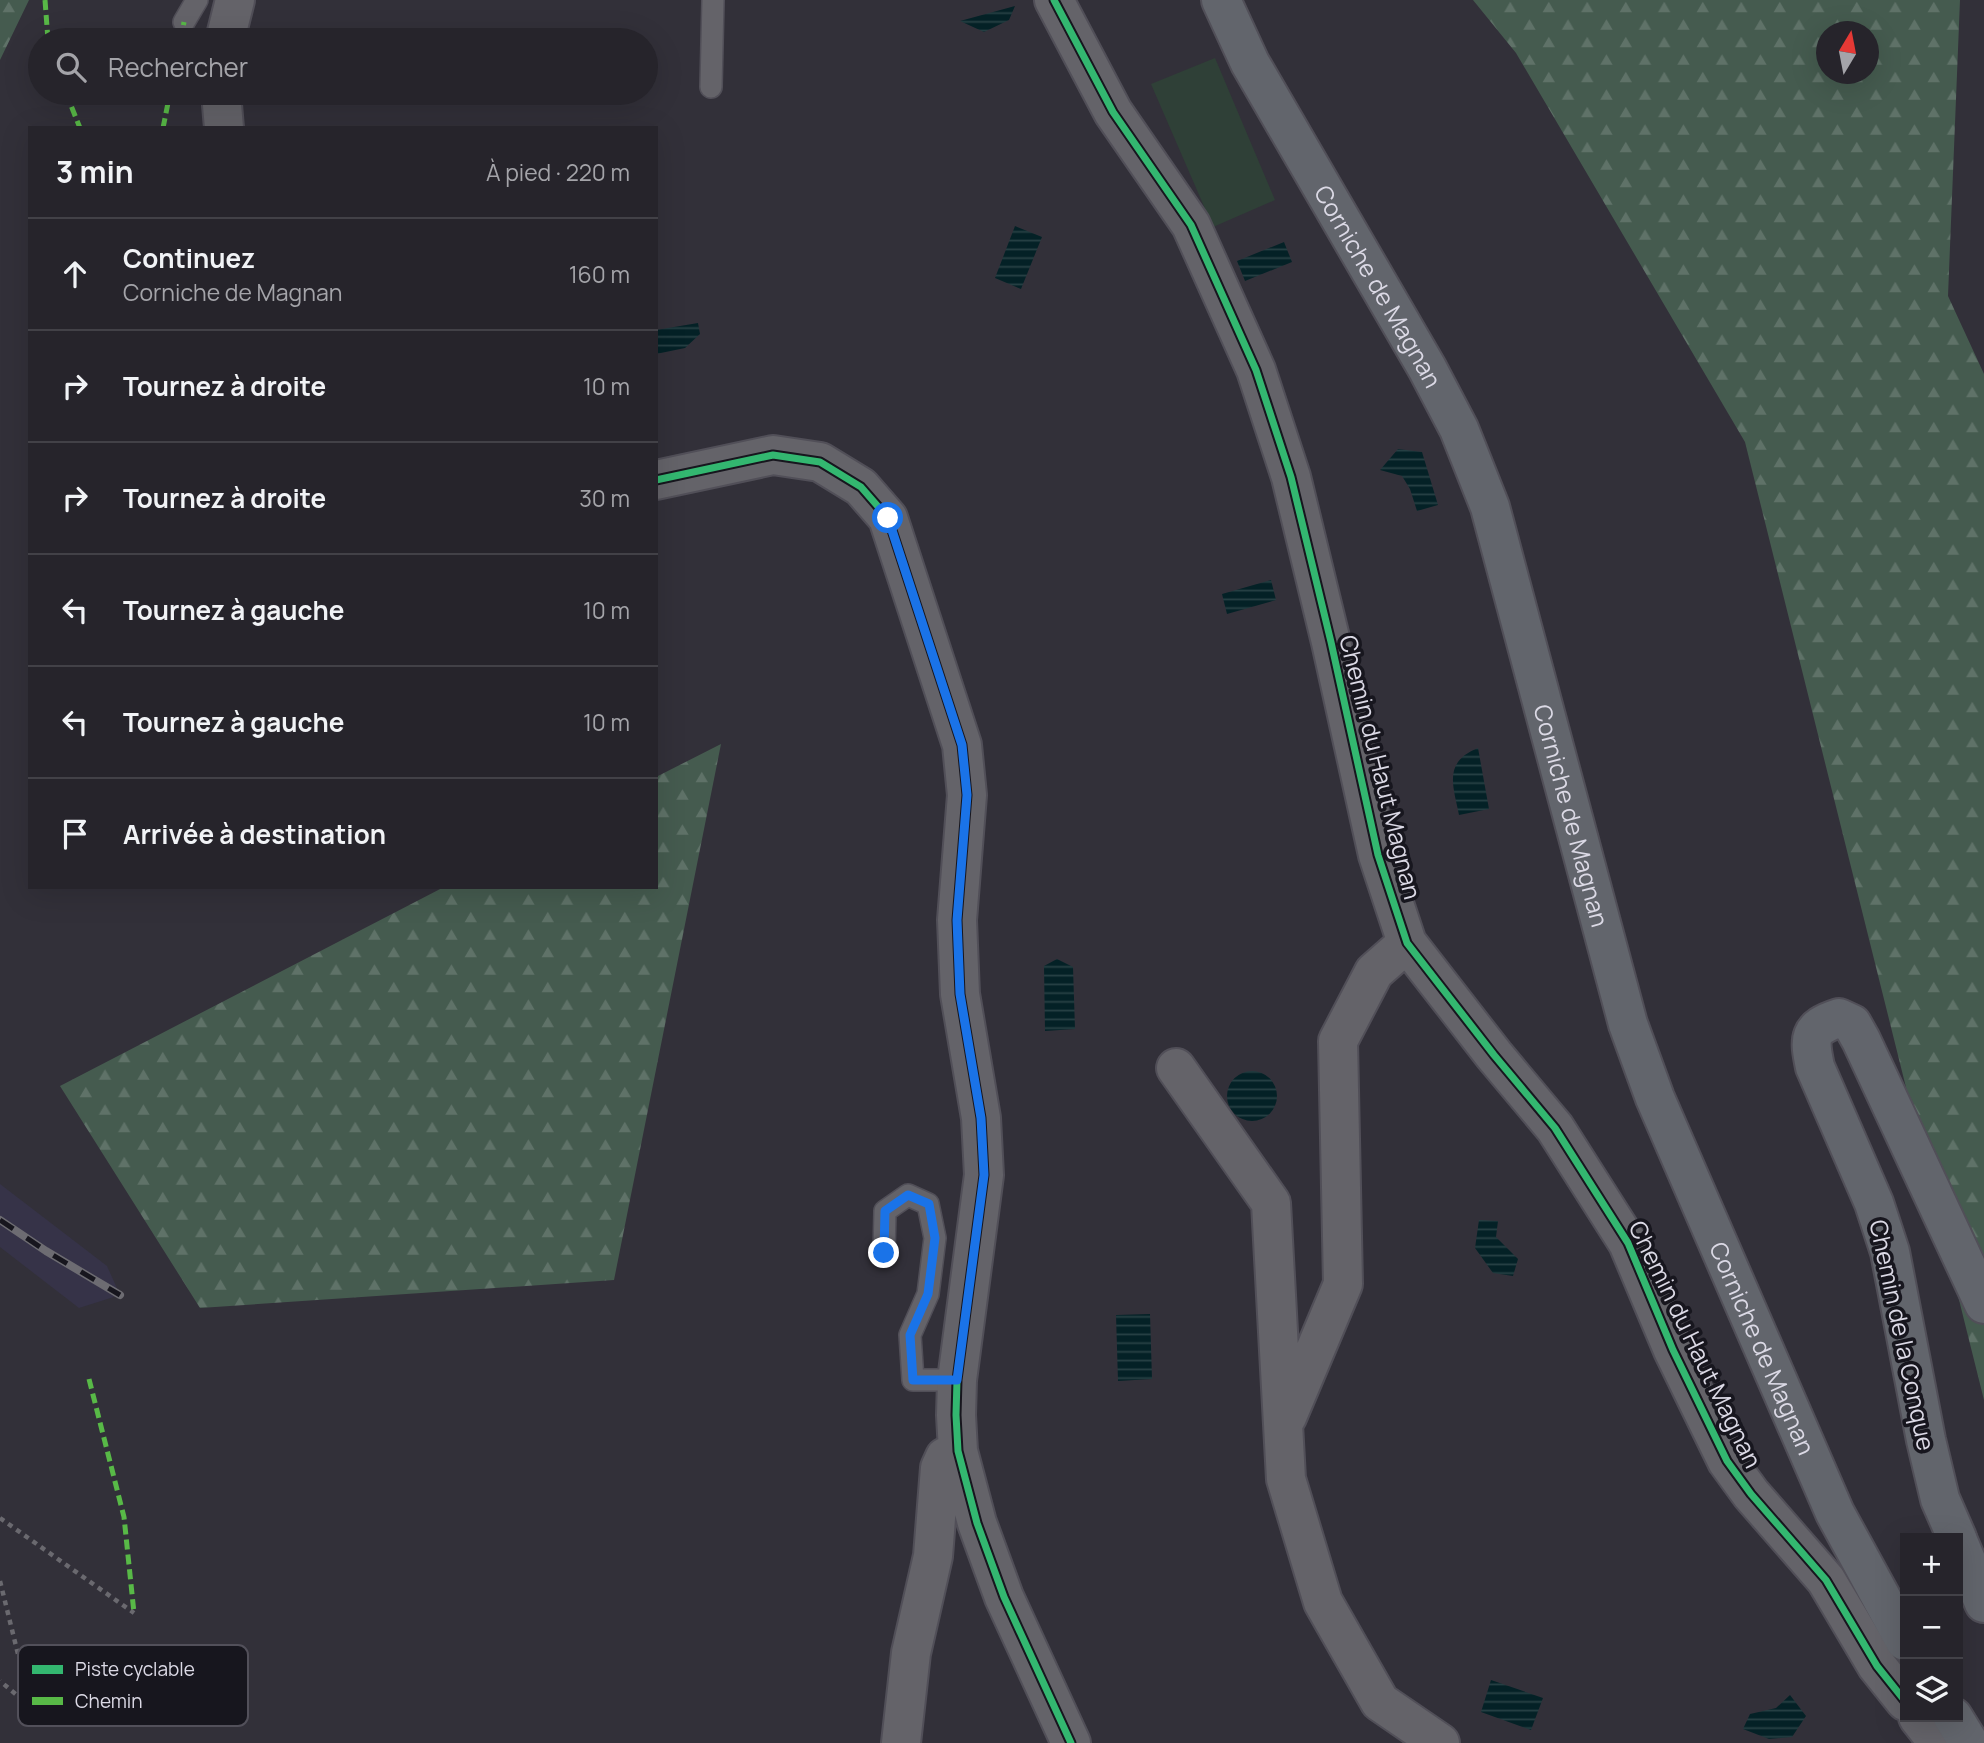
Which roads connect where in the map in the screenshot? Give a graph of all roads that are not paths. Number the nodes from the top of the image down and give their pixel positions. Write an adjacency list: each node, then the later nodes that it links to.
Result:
1 (197, 0): 6 (lane)
2 (235, 0): 7 (street)
3 (713, 0): 8 (lane)
4 (1054, 0): 12 (street, Chemin du Haut Magnan)
5 (1221, 0): 22 (street, Corniche de Magnan)
6 (184, 22)
7 (228, 28)
8 (711, 87)
9 (222, 105): 10 (street)
10 (224, 126)
11 (658, 480): 16 (street)
12 (1406, 943): 17 (street); 23 (street, Chemin du Haut Magnan)
13 (1176, 1068): 17 (street)
14 (884, 1253): 16 (lane)
15 (1984, 1304): 19 (street, Chemin de la Conque)
16 (957, 1380): 18 (street)
17 (1283, 1426): 28 (street)
18 (958, 1451): 26 (street); 27 (street)
19 (1954, 1533)
20 (1963, 1553): 21 (street, Chemin de la Conque)
21 (1984, 1603)
22 (1900, 1632)
23 (1900, 1695)
24 (1922, 1722): 29 (street)
25 (1956, 1722): 30 (street)
26 (901, 1743)
27 (1071, 1743)
28 (1440, 1743)
29 (1948, 1743)
30 (1969, 1743)

